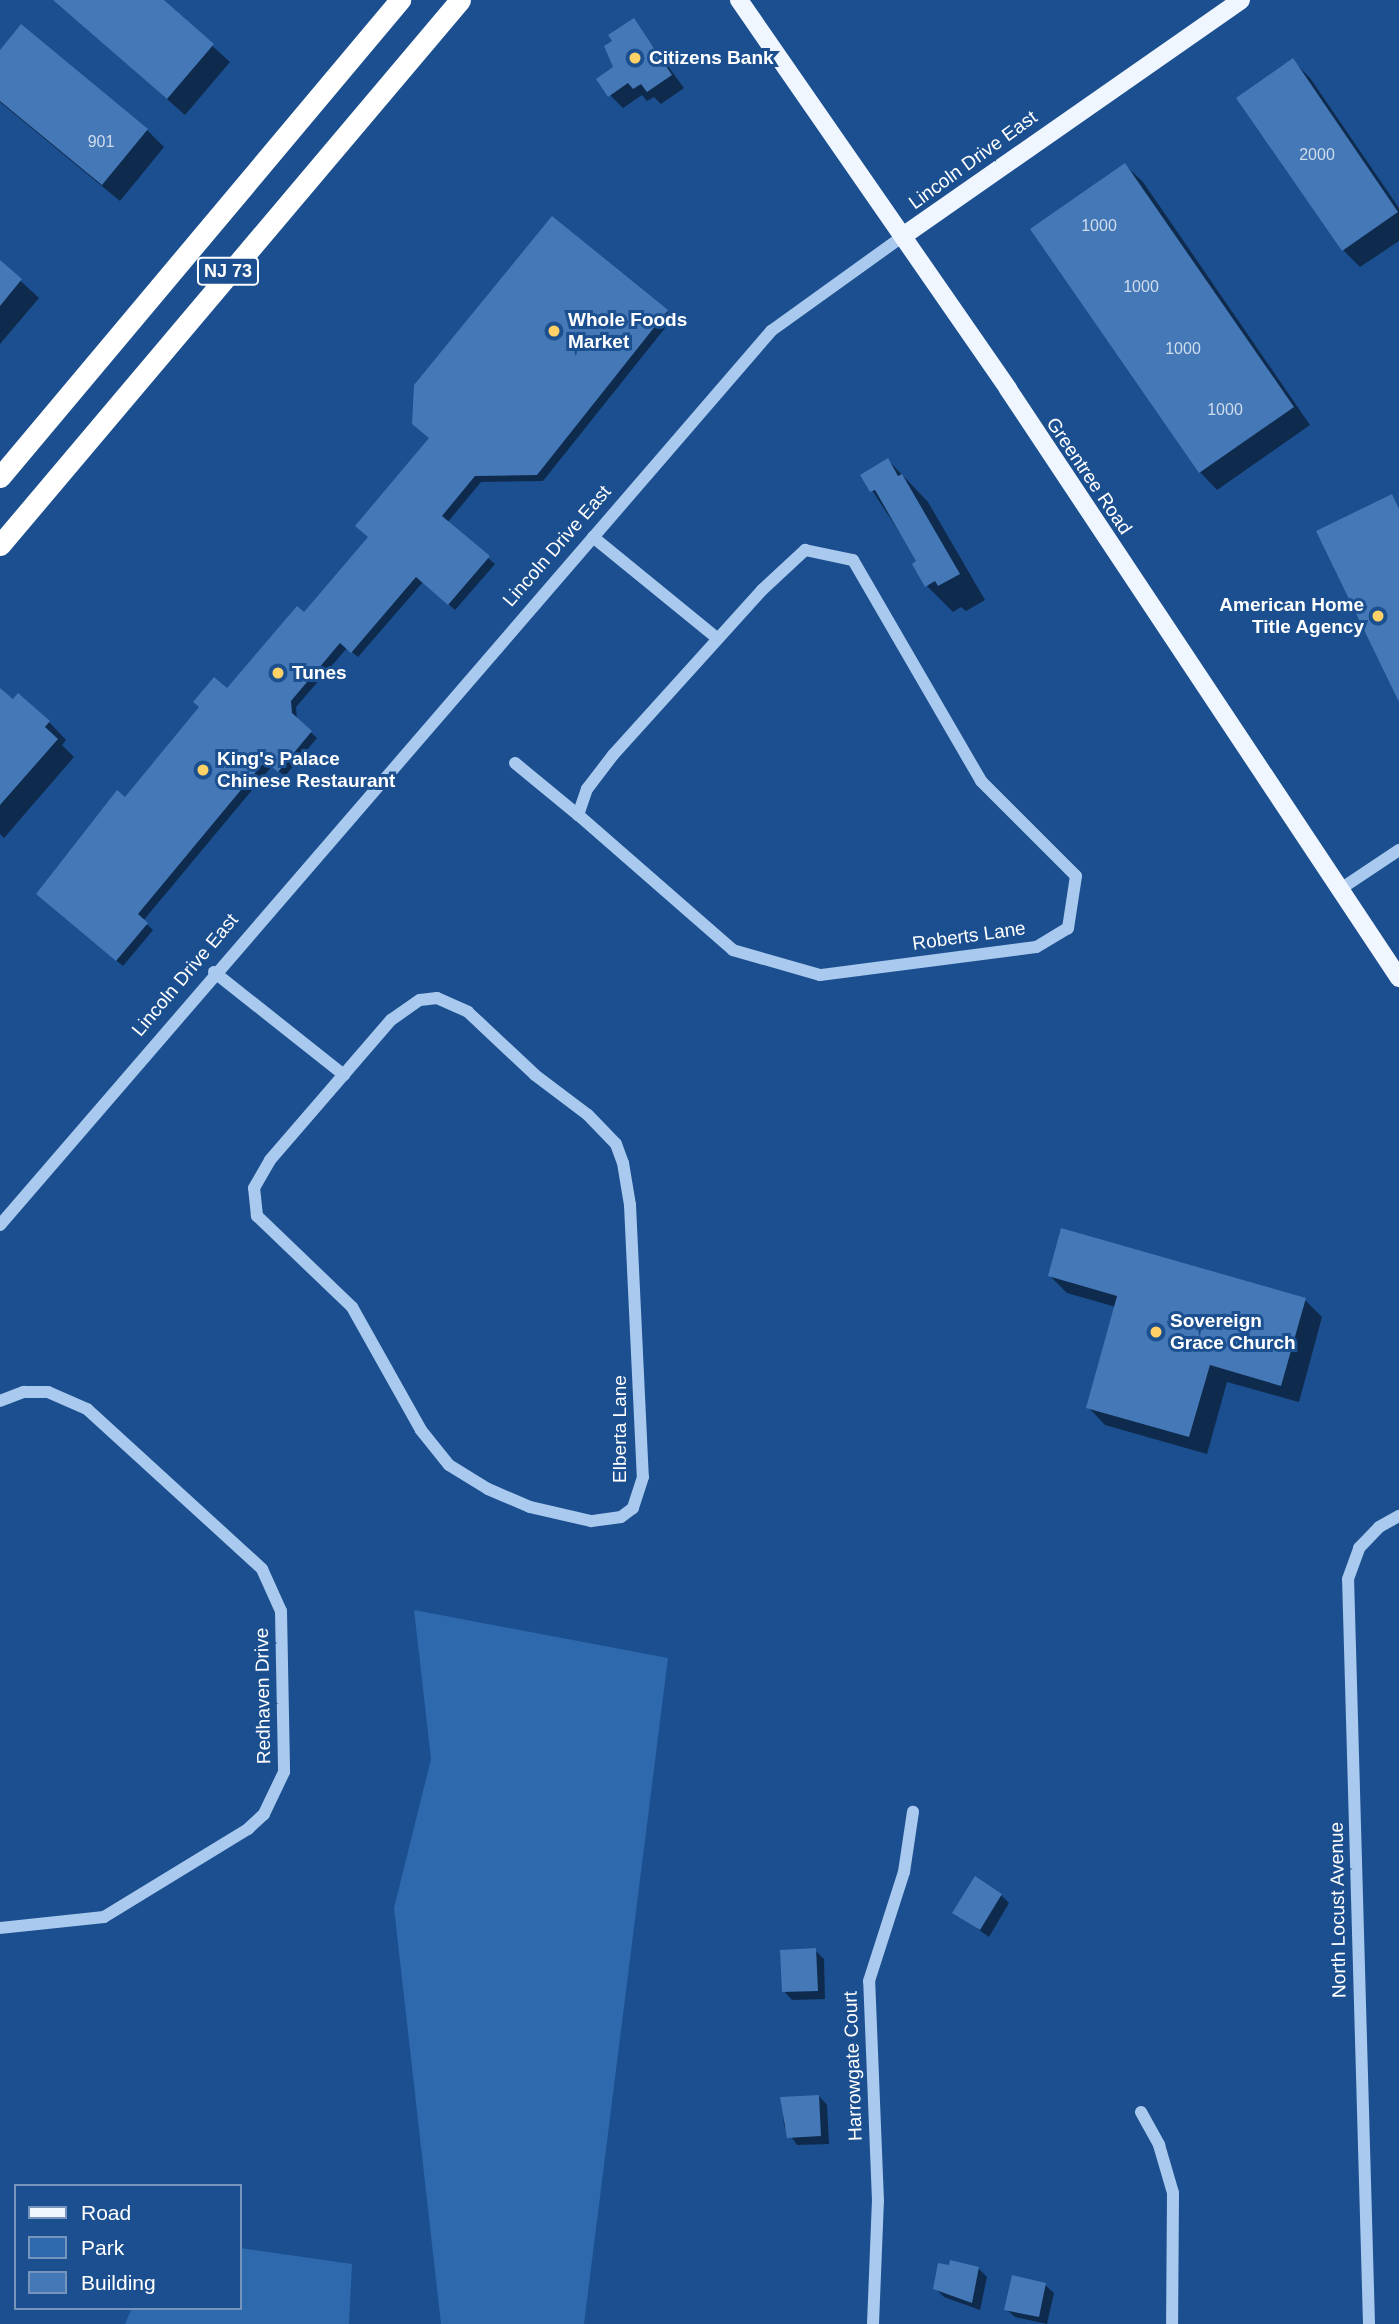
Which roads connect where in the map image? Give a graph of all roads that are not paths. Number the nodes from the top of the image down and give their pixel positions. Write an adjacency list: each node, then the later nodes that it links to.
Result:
1 (400, 0): 6 (highway, NJ 73)
2 (460, 0): 8 (highway, NJ 73)
3 (739, 0): 5 (main road, Greentree Road)
4 (1241, 0): 5 (main road, Lincoln Drive East)
5 (903, 236): 7 (street, Lincoln Drive East); 13 (main road, Greentree Road)
6 (0, 477)
7 (593, 537): 9 (street); 14 (street, Lincoln Drive East)
8 (0, 545)
9 (717, 638): 11 (street, Roberts Lane); 11 (street, Roberts Lane)
10 (515, 762): 11 (street)
11 (578, 815)
12 (1399, 850): 13 (street)
13 (1339, 890): 15 (main road, Greentree Road)
14 (214, 972): 16 (street); 17 (street, Lincoln Drive East)
15 (1399, 978)
16 (344, 1075): 16 (street, Elberta Lane)
17 (0, 1225)
18 (0, 1401): 21 (street, Redhaven Drive)
19 (1399, 1516): 25 (street, North Locust Avenue)
20 (913, 1812): 23 (street, Harrowgate Court)
21 (0, 1928)
22 (1141, 2112): 24 (street)
23 (873, 2324)
24 (1172, 2324)
25 (1369, 2324)

